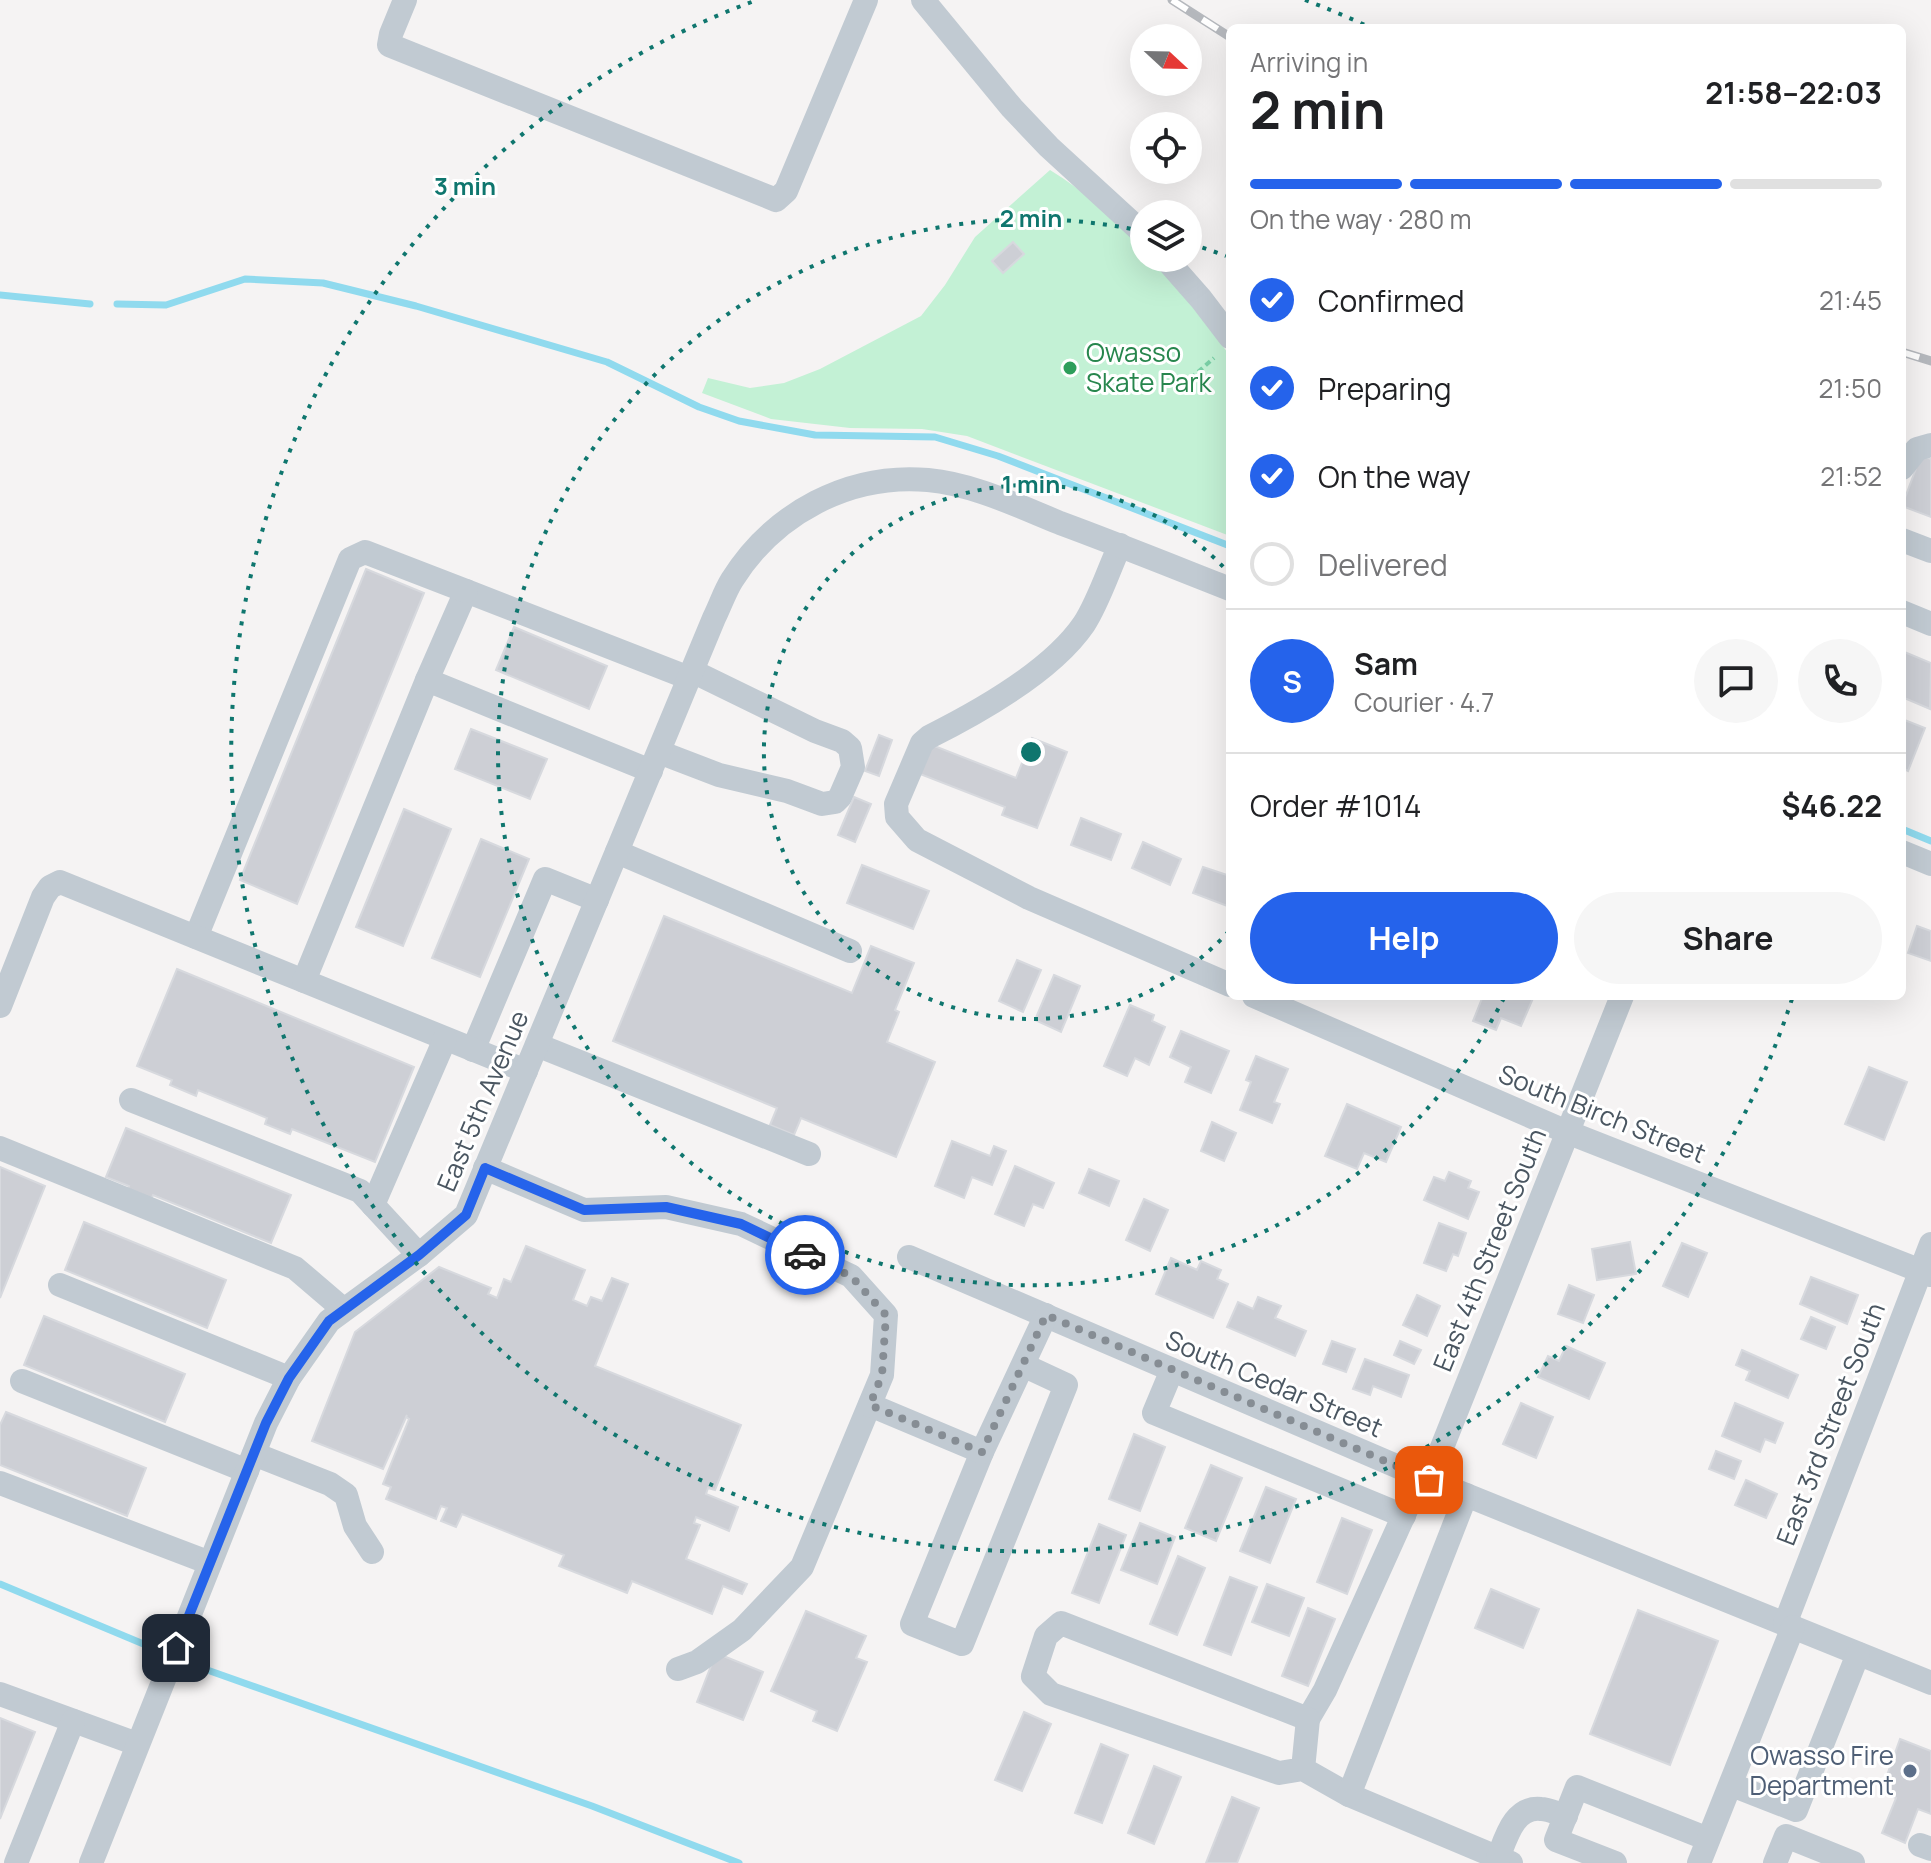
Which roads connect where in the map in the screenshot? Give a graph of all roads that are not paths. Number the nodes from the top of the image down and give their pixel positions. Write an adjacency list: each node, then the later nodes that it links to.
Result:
1 (405, 0): 2 (street)
2 (866, 0)
3 (923, 0): 4 (street)
4 (1130, 221)
5 (1177, 272): 6 (street)
6 (1226, 332)
7 (1931, 445): 8 (street)
8 (1906, 463)
9 (1906, 542): 11 (street)
10 (1120, 545): 12 (street, East 5th Avenue); 16 (street, East 5th Avenue); 26 (street)
11 (1931, 551)
12 (1226, 587)
13 (466, 591): 16 (street); 17 (street); 23 (street)
14 (1906, 614): 15 (street)
15 (1931, 624)
16 (691, 674): 18 (street, East 5th Avenue); 18 (street)
17 (427, 680): 18 (street); 25 (street)
18 (655, 762): 19 (street, East 5th Avenue)
19 (617, 852): 22 (street, East 5th Avenue); 24 (street)
20 (1906, 854): 21 (street)
21 (1931, 864)
22 (597, 900): 31 (street, East 5th Avenue); 32 (street)
23 (196, 937): 25 (street); 29 (street)
24 (850, 951)
25 (304, 981): 30 (street)
26 (1226, 983)
27 (1263, 1000): 35 (street, South Birch Street)
28 (1620, 1000): 35 (street, East 4th Street South)
29 (0, 1006)
30 (445, 1039): 32 (street); 39 (street)
31 (537, 1045): 33 (street, East 5th Avenue); 37 (street)
32 (473, 1050): 33 (street)
33 (526, 1071): 38 (street, East 5th Avenue)
34 (131, 1100): 39 (street)
35 (1567, 1132): 43 (street, South Birch Street); 54 (street, East 4th Street South)
36 (0, 1148): 45 (street)
37 (809, 1154)
38 (485, 1168): 41 (street, East 5th Avenue); 51 (street)
39 (373, 1205): 41 (street)
40 (1931, 1244): 43 (street, East 3rd Street South)
41 (419, 1255): 45 (street, East 5th Avenue)
42 (909, 1257): 46 (street, South Cedar Street)
43 (1925, 1273): 60 (street, East 3rd Street South)
44 (60, 1285): 49 (street)
45 (343, 1309): 49 (street, East 5th Avenue)
46 (1046, 1315): 47 (street); 48 (street, South Cedar Street)
47 (1023, 1365): 52 (street); 52 (street)
48 (1172, 1370): 54 (street, South Cedar Street); 57 (street)
49 (289, 1378): 53 (street, East 5th Avenue)
50 (22, 1381): 53 (street)
51 (870, 1405): 52 (street); 62 (street)
52 (982, 1452)
53 (250, 1463): 58 (street); 59 (street, East 5th Avenue)
54 (1425, 1479): 56 (street, South Cedar Street); 57 (street, East 4th Street South)
55 (0, 1483): 59 (street)
56 (1466, 1495): 60 (street, South Cedar Street); 70 (street)
57 (1404, 1516): 65 (street, East 4th Street South)
58 (372, 1552)
59 (210, 1563): 67 (street, East 5th Avenue)
60 (1789, 1625): 61 (street, South Cedar Street); 69 (street, East 3rd Street South)
61 (1858, 1654): 63 (street, South Cedar Street); 69 (street)
62 (678, 1669)
63 (1931, 1683)
64 (0, 1694): 66 (street)
65 (1308, 1719): 68 (street); 68 (street)
66 (73, 1721): 67 (street); 74 (street)
67 (137, 1744): 75 (street, East 5th Avenue)
68 (1303, 1769): 70 (street)
69 (1732, 1785): 72 (street, East 3rd Street South)
70 (1349, 1795): 73 (street)
71 (1566, 1816): 72 (street); 73 (street); 76 (street)
72 (1708, 1839): 77 (street, East 3rd Street South)
73 (1504, 1860)
74 (16, 1863)
75 (91, 1863)
76 (1615, 1863)
77 (1699, 1863)
78 (1775, 1863): 79 (street)
79 (1853, 1863)

